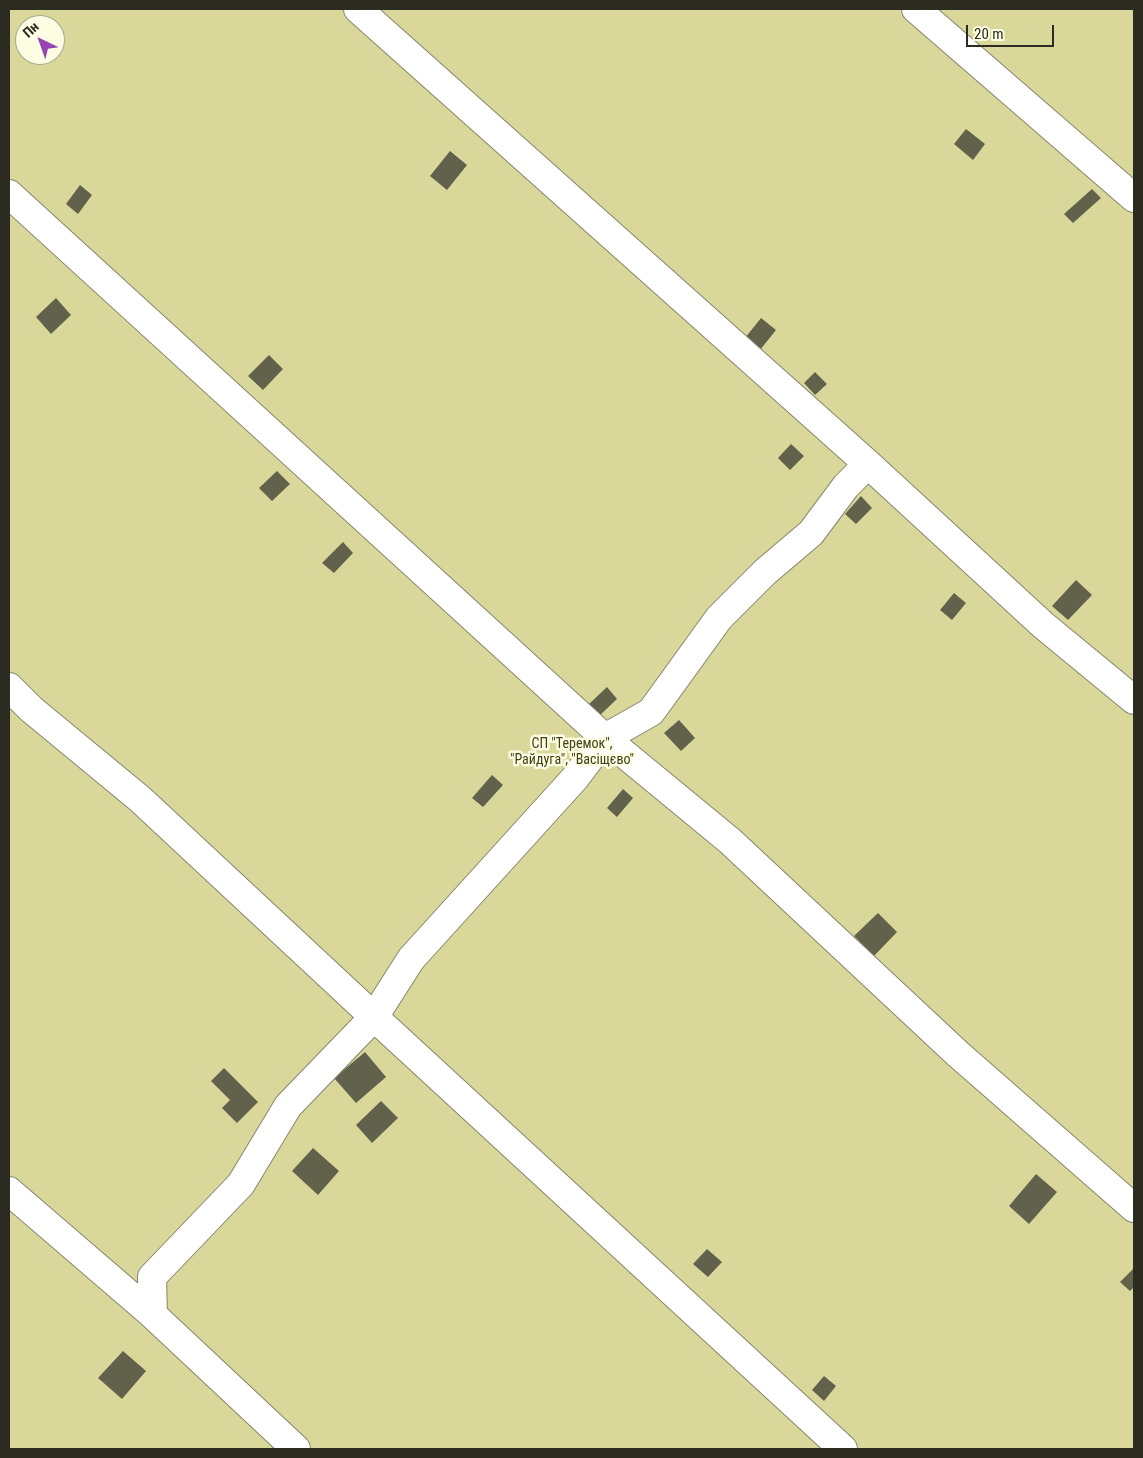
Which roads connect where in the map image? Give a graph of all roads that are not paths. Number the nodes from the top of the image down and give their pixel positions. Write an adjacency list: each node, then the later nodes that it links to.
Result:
1 (358, 9): 5 (lane)
2 (916, 9): 4 (lane)
3 (9, 194): 8 (lane)
4 (1134, 198)
5 (868, 464): 7 (lane); 8 (lane)
6 (9, 687): 9 (lane)
7 (1134, 700)
8 (605, 738): 9 (lane); 11 (lane)
9 (374, 1017): 12 (lane); 14 (lane)
10 (9, 1191): 12 (lane)
11 (1134, 1208)
12 (153, 1315): 13 (lane)
13 (296, 1449)
14 (843, 1449)

